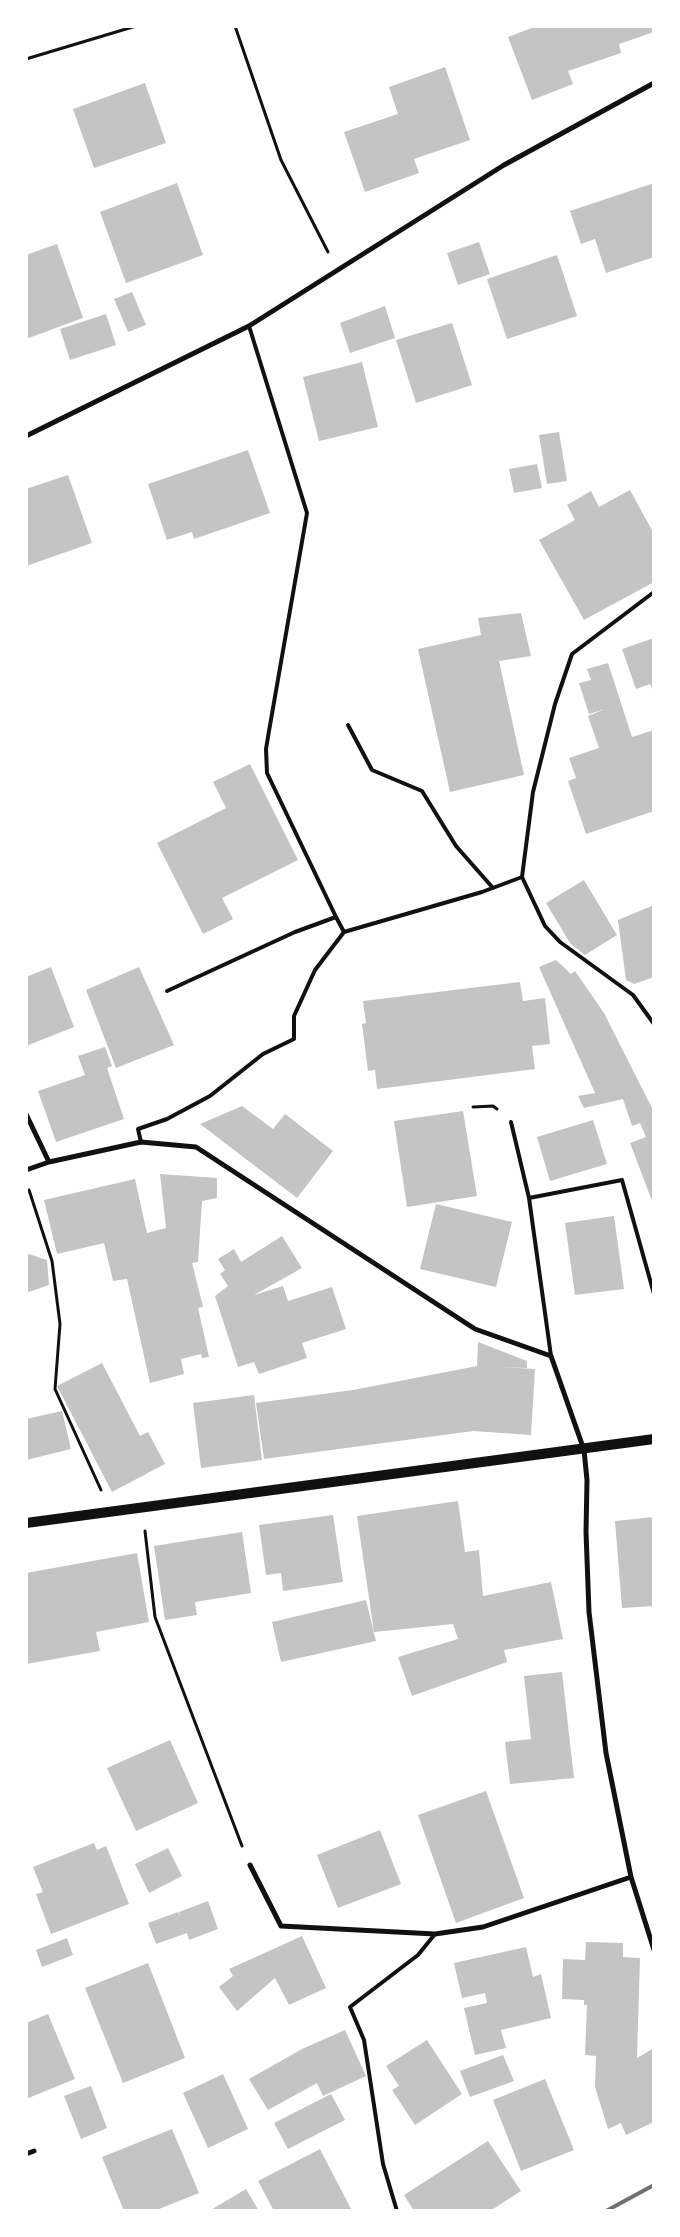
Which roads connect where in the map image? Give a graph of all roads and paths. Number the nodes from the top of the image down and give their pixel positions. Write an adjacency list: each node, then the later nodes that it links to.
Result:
1 (136, 26): 3 (path)
2 (235, 26): 5 (path)
3 (26, 59)
4 (654, 83): 5 (street)
5 (337, 270): 6 (street)
6 (249, 326): 7 (street); 12 (lane)
7 (26, 436)
8 (654, 592): 10 (lane)
9 (348, 725): 11 (lane)
10 (522, 877): 11 (lane); 15 (lane)
11 (493, 888): 13 (lane)
12 (336, 917): 13 (lane); 14 (lane)
13 (344, 932): 18 (lane)
14 (167, 991)
15 (654, 1024)
16 (26, 1114): 19 (street)
17 (511, 1122): 22 (lane)
18 (141, 1142): 19 (street); 24 (street)
19 (49, 1162): 20 (street)
20 (26, 1170)
21 (29, 1189): 28 (path)
22 (528, 1198): 23 (lane); 24 (lane)
23 (654, 1294)
24 (551, 1356): 26 (street)
25 (654, 1439): 26 (main road)
26 (584, 1450): 27 (main road); 31 (street)
27 (142, 1507): 28 (main road); 30 (path)
28 (111, 1511): 29 (main road)
29 (26, 1523)
30 (250, 1865): 32 (street)
31 (631, 1877): 32 (street); 33 (street)
32 (436, 1934): 36 (lane)
33 (654, 1950)
34 (34, 2151): 35 (street)
35 (26, 2154)
36 (397, 2211)

